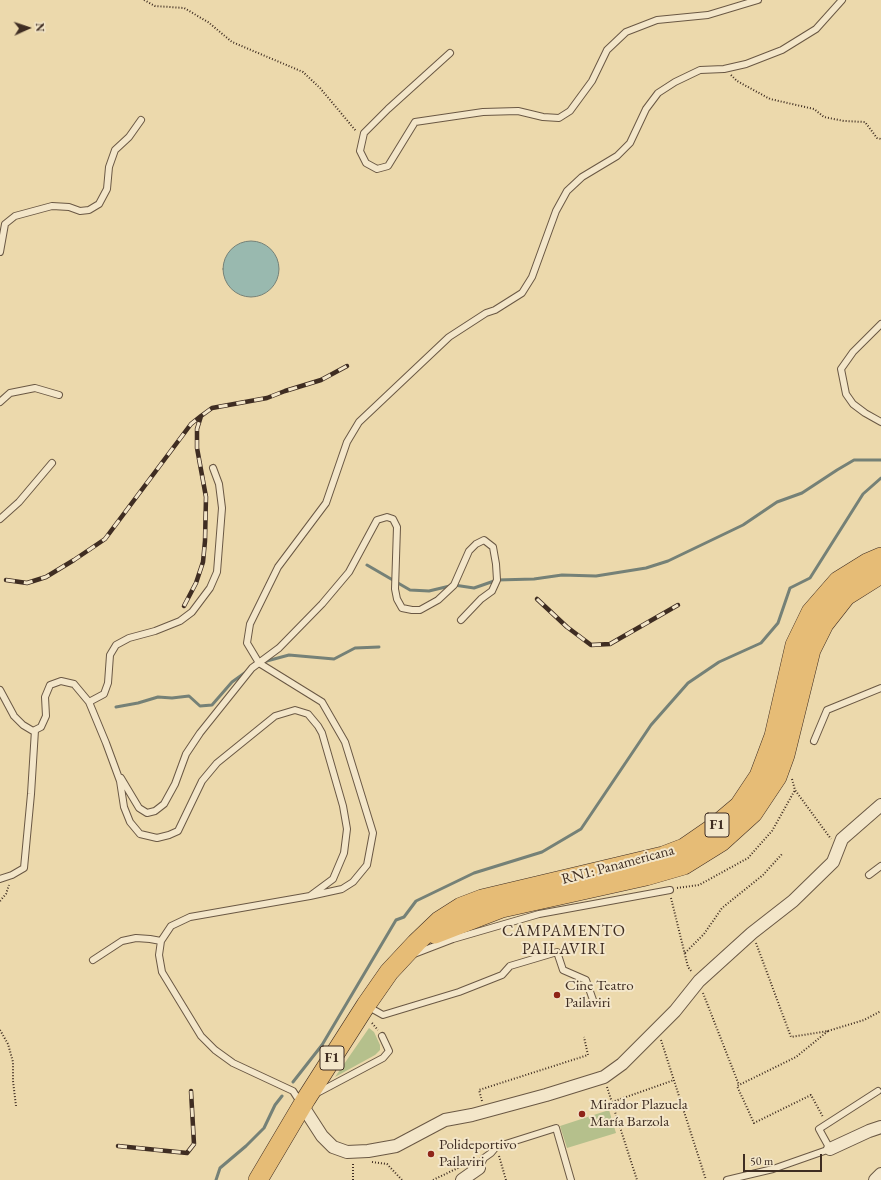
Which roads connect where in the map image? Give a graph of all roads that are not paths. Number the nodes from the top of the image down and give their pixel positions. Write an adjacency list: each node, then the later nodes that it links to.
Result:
1 (758, 0): 3 (lane)
2 (842, 0): 16 (lane)
3 (450, 53)
4 (141, 120): 5 (lane)
5 (0, 252)
6 (881, 324): 9 (lane)
7 (59, 395): 8 (lane)
8 (0, 402)
9 (881, 422)
10 (52, 462): 12 (lane)
11 (214, 468): 19 (lane)
12 (0, 519)
13 (881, 557): 32 (highway, RN1: Panamericana / F1)
14 (881, 574): 32 (highway, RN1: Panamericana / F1)
15 (461, 620): 16 (lane)
16 (259, 663): 22 (lane); 30 (lane)
17 (881, 688): 21 (lane)
18 (0, 690): 20 (lane)
19 (89, 702): 20 (lane); 22 (lane)
20 (35, 730): 28 (lane)
21 (814, 741)
22 (116, 770): 30 (lane)
23 (881, 805): 25 (street)
24 (881, 815): 25 (street)
25 (866, 818): 39 (street)
26 (881, 866): 27 (lane)
27 (869, 875)
28 (0, 879)
29 (670, 890): 33 (lane)
30 (310, 896): 31 (lane)
31 (161, 941): 34 (lane); 39 (lane)
32 (416, 943): 33 (highway, RN1: Panamericana / F1)
33 (401, 959): 36 (highway, RN1: Panamericana / F1)
34 (93, 960)
35 (592, 1000): 36 (lane)
36 (366, 1005): 39 (highway, RN1: Panamericana / F1)
37 (382, 1036): 39 (lane)
38 (878, 1091): 41 (lane)
39 (304, 1102): 44 (highway, RN1: Panamericana / F1)
40 (881, 1127): 41 (street)
41 (830, 1149): 47 (lane)
42 (479, 1168): 45 (street); 46 (lane)
43 (881, 1174): 48 (street)
44 (258, 1180)
45 (462, 1180)
46 (571, 1180)
47 (727, 1180)
48 (875, 1180)

